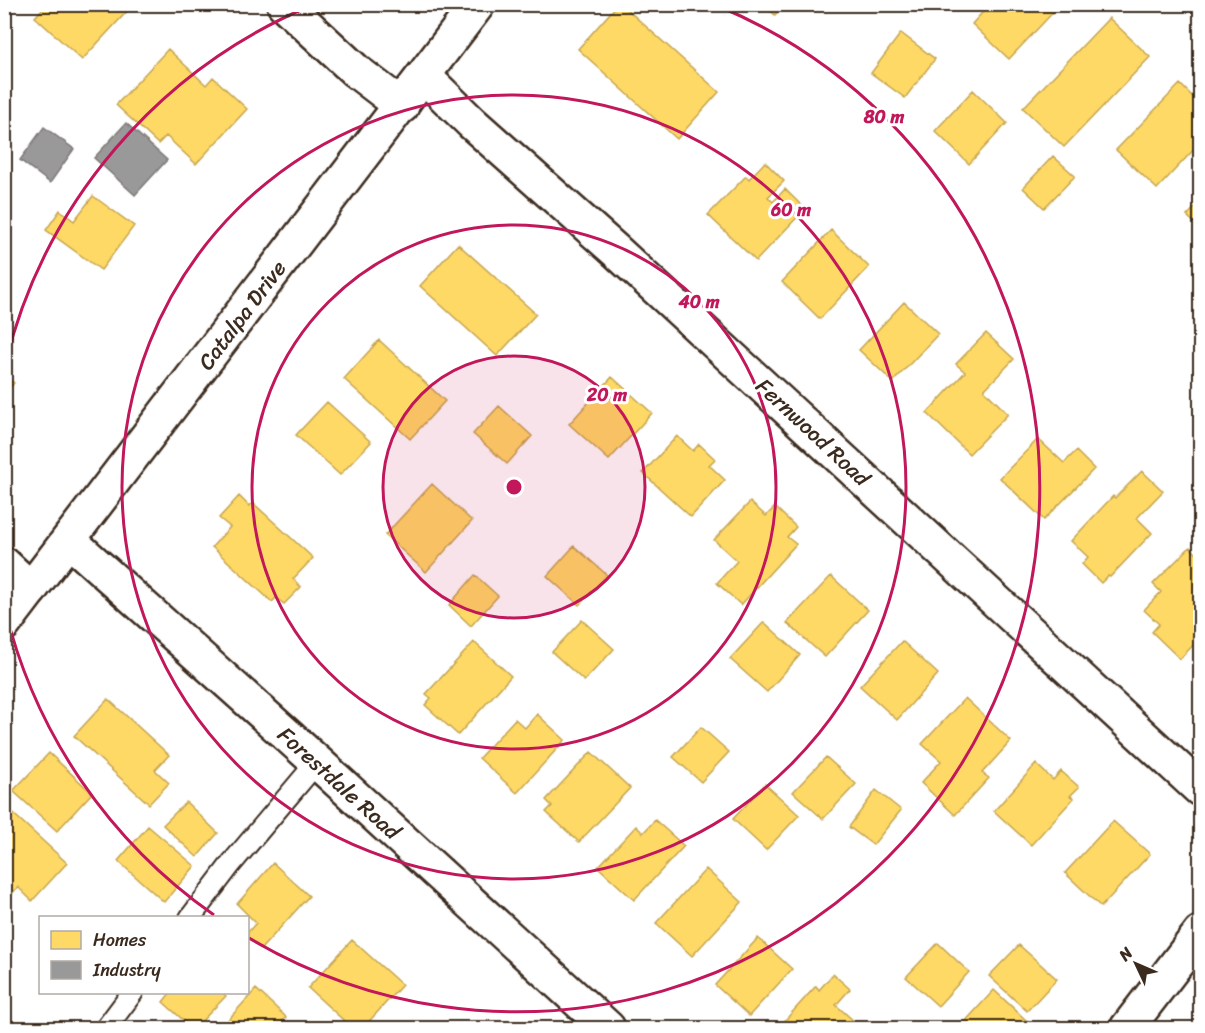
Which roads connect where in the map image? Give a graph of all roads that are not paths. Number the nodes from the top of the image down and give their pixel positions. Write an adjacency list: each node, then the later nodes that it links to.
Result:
1 (284, 4): 4 (street)
2 (478, 4): 3 (street, Catalpa Drive)
3 (424, 76): 4 (street, Catalpa Drive); 10 (street, Fernwood Road)
4 (402, 106): 5 (street, Catalpa Drive)
5 (69, 540): 7 (street, Catalpa Drive); 9 (street, Forestdale Road)
6 (4, 564): 7 (street)
7 (31, 589): 8 (street, Catalpa Drive)
8 (4, 624)
9 (316, 762): 11 (lane); 15 (street, Forestdale Road)
10 (1200, 789)
11 (192, 916)
12 (1200, 933): 16 (street)
13 (132, 994): 14 (lane)
14 (105, 1029)
15 (608, 1029)
16 (1127, 1029)

